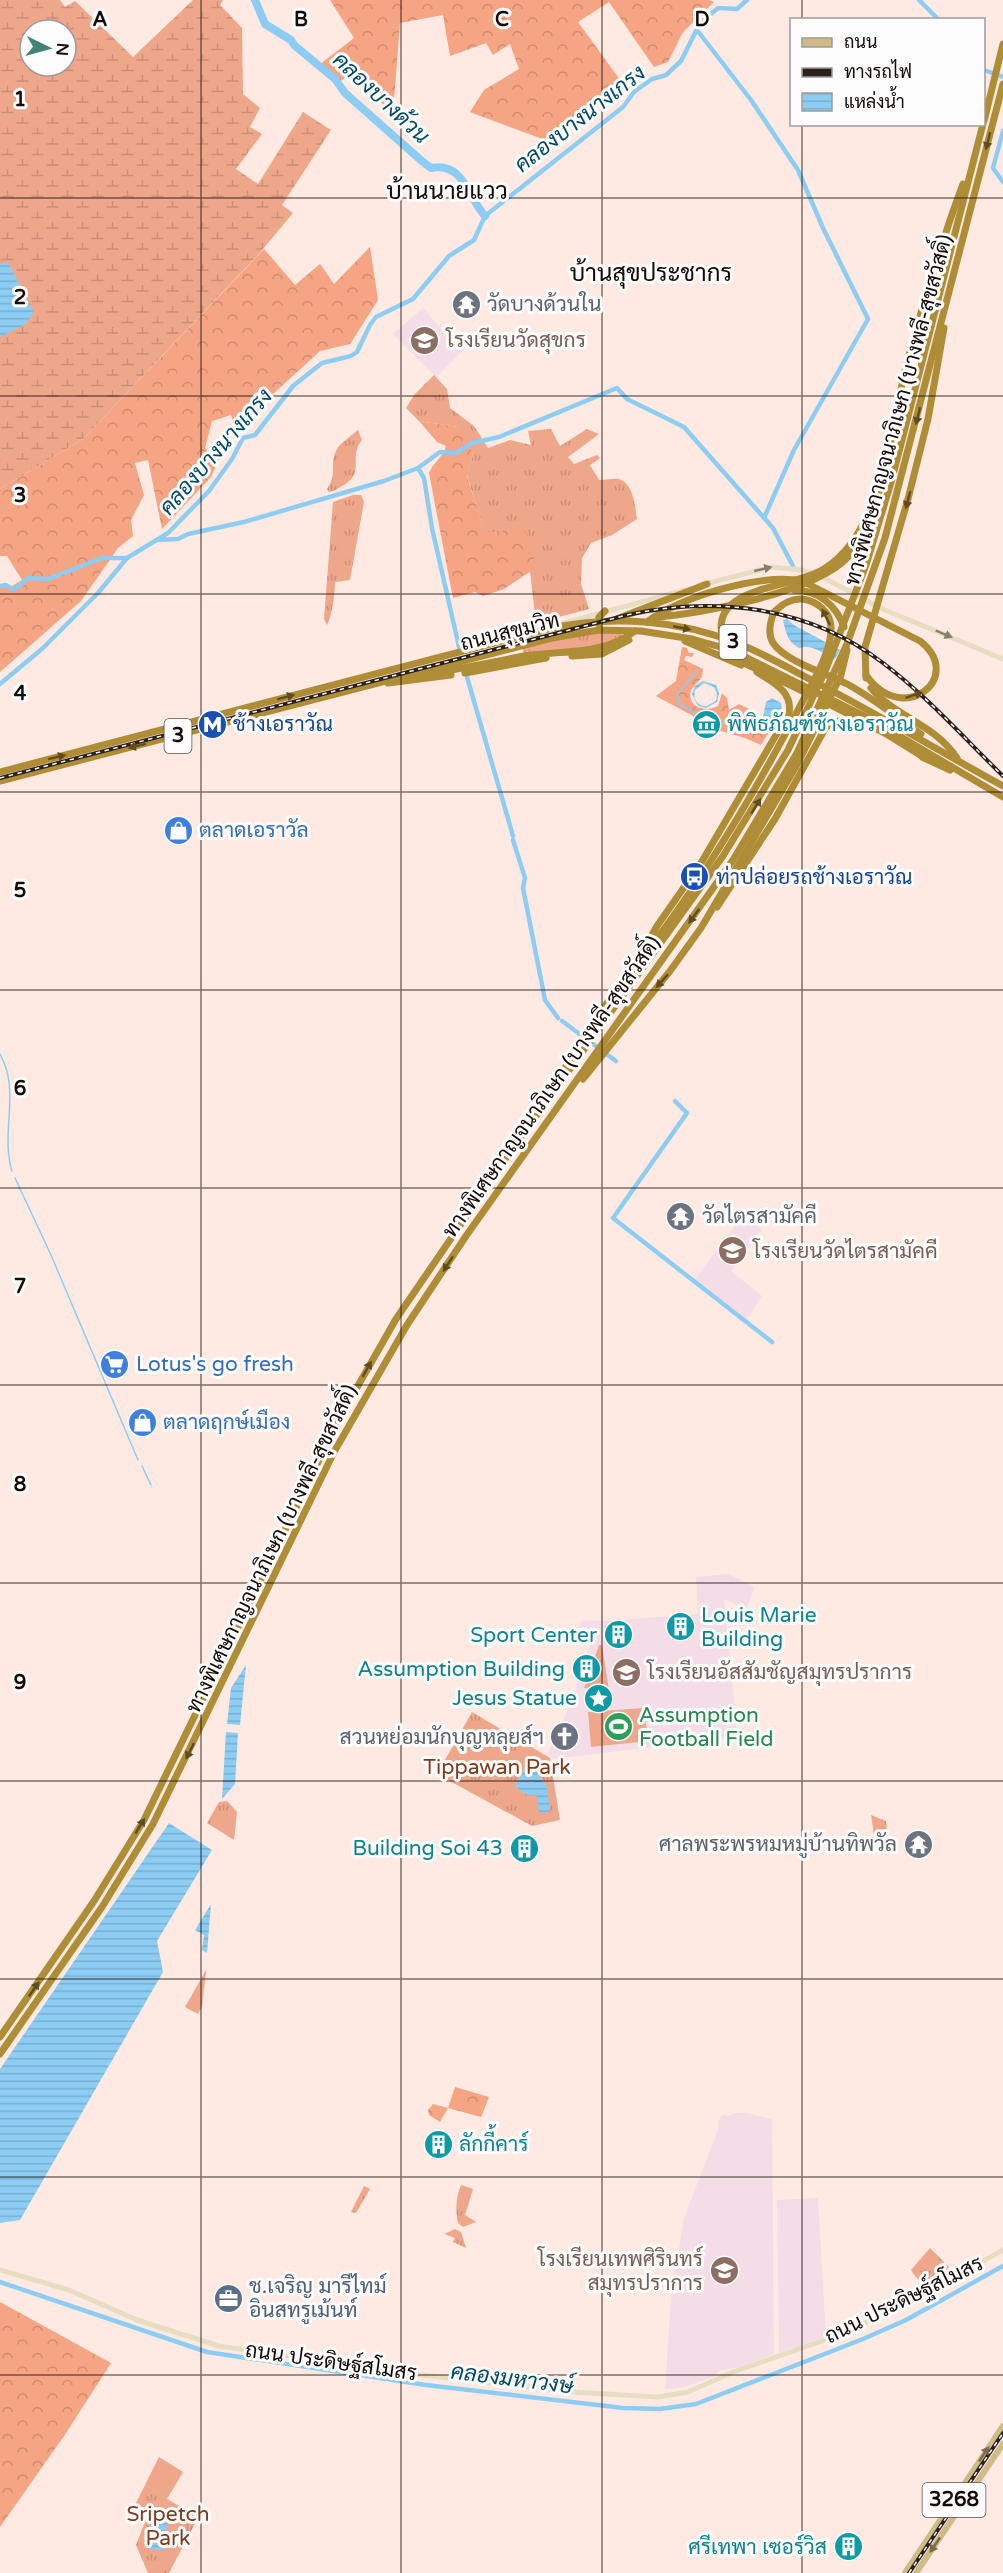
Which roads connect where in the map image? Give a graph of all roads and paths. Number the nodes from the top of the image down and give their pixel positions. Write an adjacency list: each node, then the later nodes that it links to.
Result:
1 (1003, 44): 3 (highway, ทางพิเศษกาญจนาภิเษก (บางพลี-สุขสวัสดิ์))
2 (1003, 84): 6 (highway, ทางพิเศษกาญจนาภิเษก (บางพลี-สุขสวัสดิ์), one-way to 6)
3 (985, 115)
4 (982, 126): 5 (highway, ทางพิเศษกาญจนาภิเษก (บางพลี-สุขสวัสดิ์))
5 (975, 154): 7 (highway); 37 (highway, ทางพิเศษกาญจนาภิเษก (บางพลี-สุขสวัสดิ์), one-way to 5)
6 (953, 278): 19 (highway, one-way to 19); 38 (highway, ทางพิเศษกาญจนาภิเษก (บางพลี-สุขสวัสดิ์), one-way to 38)
7 (882, 475): 9 (highway); 27 (highway)
8 (706, 584): 10 (street); 11 (highway); 13 (highway); 18 (street, one-way to 18)
9 (783, 590): 11 (highway); 35 (highway)
10 (605, 611): 12 (highway); 14 (street)
11 (675, 616): 13 (highway)
12 (598, 620): 13 (highway, ถนนสุขุมวิท / 3); 14 (highway, ถนนสุขุมวิท / 3); 15 (highway)
13 (620, 620): 26 (highway, ถนนสุขุมวิท / 3, one-way to 26)
14 (552, 628): 21 (highway, ถนนสุขุมวิท / 3)
15 (599, 630): 16 (highway, ถนนสุขุมวิท / 3); 22 (highway, ถนนสุขุมวิท / 3)
16 (641, 632): 17 (highway, ถนนสุขุมวิท / 3); 22 (highway)
17 (654, 633): 20 (highway); 31 (highway, ถนนสุขุมวิท / 3)
18 (1003, 659)
19 (865, 671): 22 (highway, one-way to 22); 28 (highway)
20 (757, 672): 24 (highway); 25 (highway)
21 (354, 679): 23 (highway); 29 (highway, ถนนสุขุมวิท / 3, one-way to 21)
22 (377, 683): 23 (highway, ถนนสุขุมวิท / 3)
23 (356, 688): 30 (highway, ถนนสุขุมวิท / 3, one-way to 30)
24 (789, 713): 34 (highway); 36 (highway)
25 (861, 725): 27 (highway); 35 (highway)
26 (950, 756): 28 (highway, ถนนสุขุมวิท / 3); 36 (highway, one-way to 26)
27 (925, 758): 31 (highway)
28 (960, 762): 32 (highway, ถนนสุขุมวิท / 3)
29 (0, 772)
30 (0, 782)
31 (980, 785): 33 (highway, ถนนสุขุมวิท / 3)
32 (1003, 786)
33 (1003, 798)
34 (752, 840)
35 (701, 928): 38 (highway, one-way to 38)
36 (641, 956): 37 (highway)
37 (552, 1093): 39 (highway, ทางพิเศษกาญจนาภิเษก (บางพลี-สุขสวัสดิ์), one-way to 37)
38 (563, 1100): 40 (highway, ทางพิเศษกาญจนาภิเษก (บางพลี-สุขสวัสดิ์), one-way to 40)
39 (0, 2037)
40 (0, 2054)
41 (1003, 2250): 42 (street, ถนน ประดิษฐ์สโมสร)
42 (0, 2270)
43 (1003, 2426): 45 (main road, 3268, one-way to 43)
44 (1003, 2444): 46 (main road, 3268, one-way to 46)
45 (905, 2573)
46 (916, 2573)

